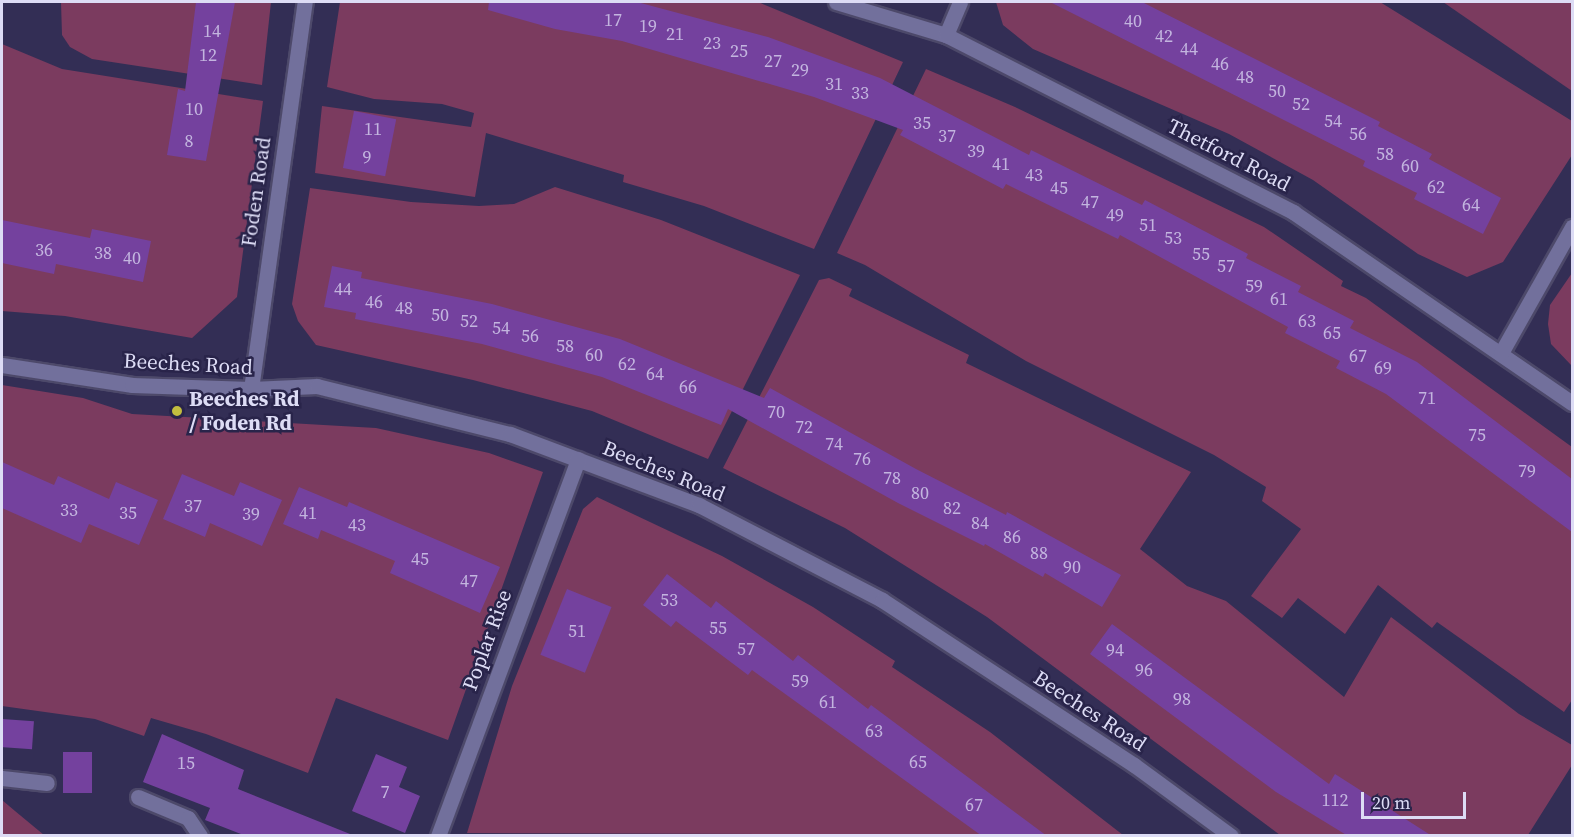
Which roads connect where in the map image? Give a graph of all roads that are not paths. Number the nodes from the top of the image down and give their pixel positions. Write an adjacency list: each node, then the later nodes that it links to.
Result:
1 (305, 2): 8 (street, Foden Road)
2 (836, 2): 4 (street, Thetford Road)
3 (960, 2): 4 (street)
4 (946, 35): 6 (street, Thetford Road)
5 (1572, 227): 6 (street)
6 (1501, 353): 9 (street, Thetford Road)
7 (2, 365): 8 (street, Beeches Road)
8 (251, 389): 10 (street, Beeches Road)
9 (1572, 403)
10 (578, 459): 15 (street, Poplar Rise); 16 (street, Beeches Road)
11 (2, 778): 12 (street)
12 (47, 783)
13 (138, 797): 14 (street)
14 (200, 836)
15 (438, 836)
16 (1231, 836)

